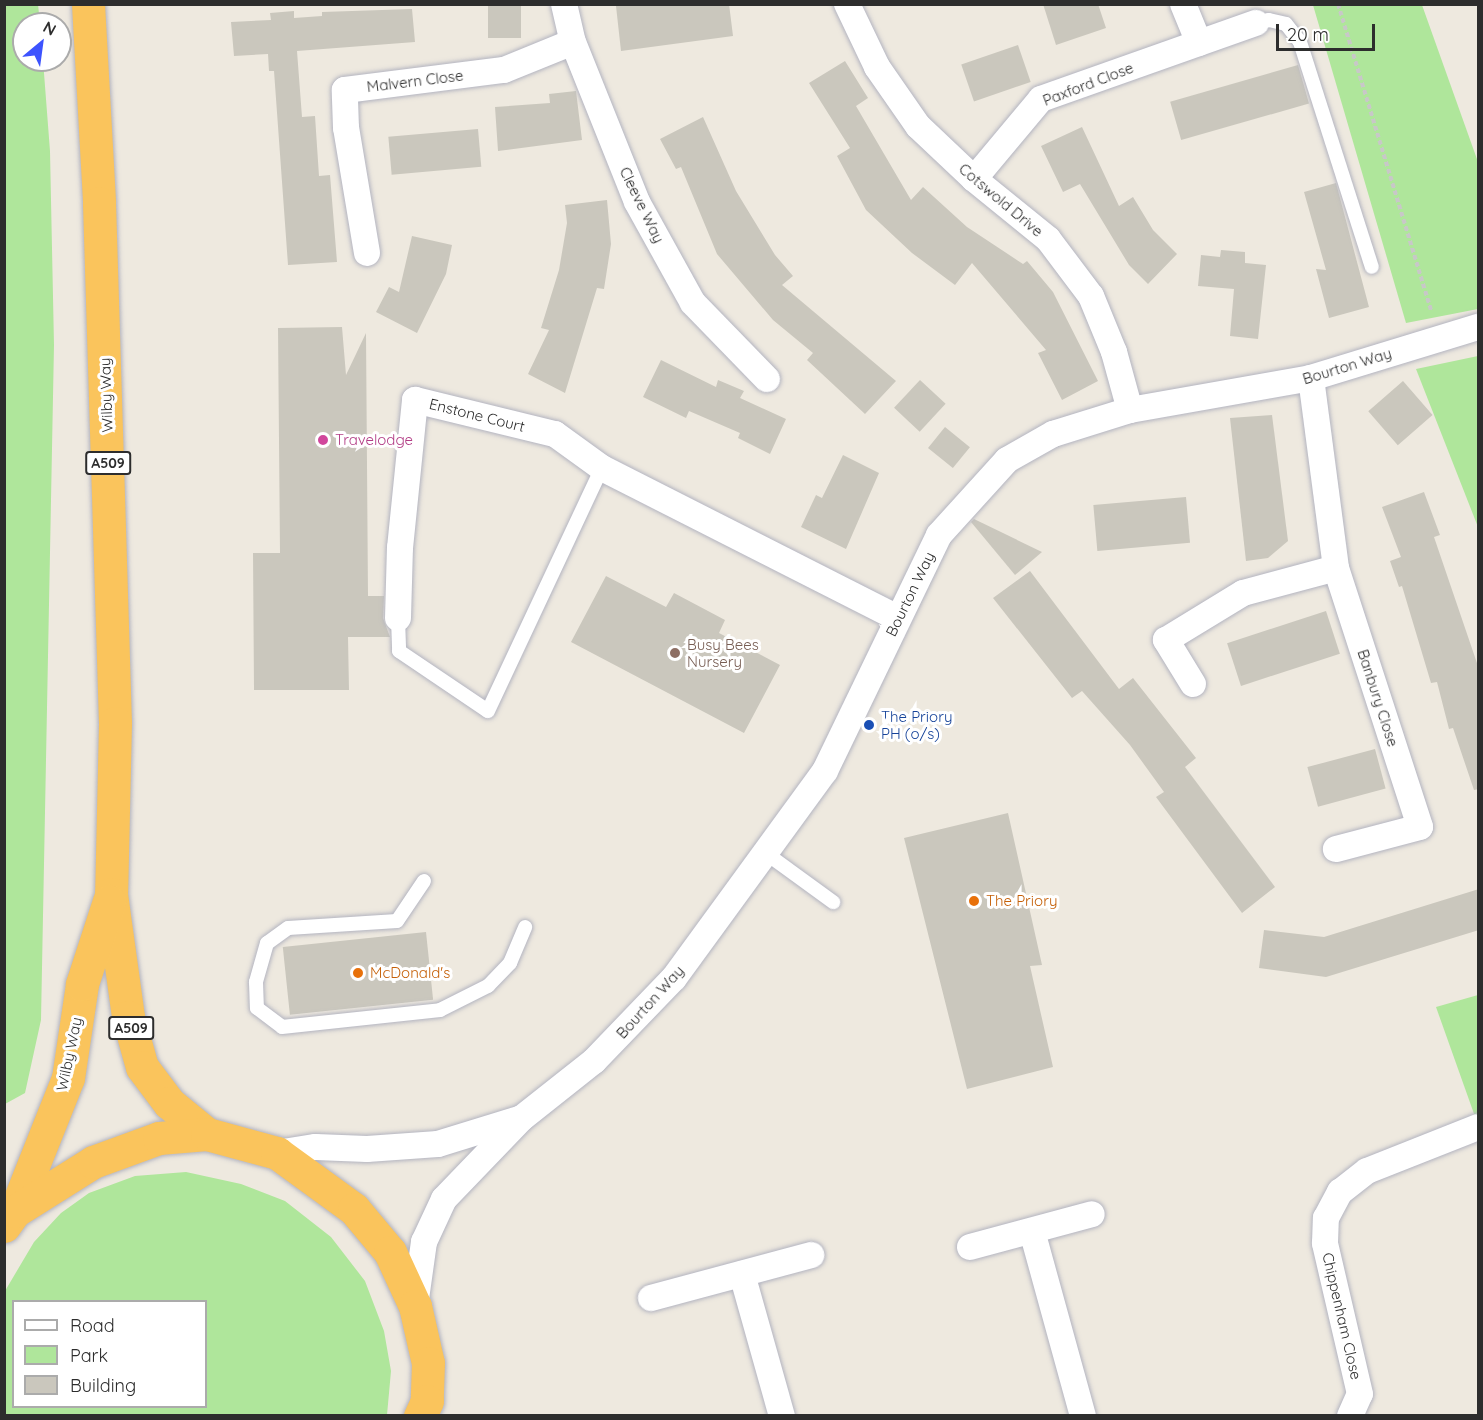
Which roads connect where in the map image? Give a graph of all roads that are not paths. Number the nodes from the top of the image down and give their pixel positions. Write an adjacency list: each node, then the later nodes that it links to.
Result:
1 (88, 4): 23 (highway, Wilby Way / A509)
2 (564, 4): 6 (street, Cleeve Way)
3 (847, 4): 8 (street, Cotswold Drive)
4 (1183, 4): 7 (street)
5 (1256, 24): 7 (street, Paxford Close); 10 (lane)
6 (573, 42): 9 (street, Malvern Close); 13 (street, Cleeve Way)
7 (1199, 43): 8 (street, Paxford Close)
8 (974, 179): 14 (street, Cotswold Drive)
9 (367, 253)
10 (1372, 267)
11 (1479, 327): 12 (street, Bourton Way)
12 (1311, 378): 14 (street, Bourton Way); 16 (street, Banbury Close)
13 (766, 379)
14 (1130, 410): 18 (street, Bourton Way)
15 (602, 468): 17 (lane); 17 (street, Enstone Court); 18 (street, Enstone Court)
16 (1336, 568): 19 (street); 20 (street, Banbury Close)
17 (398, 618)
18 (898, 618): 21 (street, Bourton Way)
19 (1193, 684)
20 (1336, 849)
21 (767, 854): 24 (lane); 26 (street, Bourton Way)
22 (424, 881): 25 (lane)
23 (111, 894): 28 (highway, Wilby Way / A509); 31 (highway, Wilby Way / A509)
24 (833, 902)
25 (525, 927)
26 (522, 1118): 29 (street, Bourton Way); 37 (street, Bourton Way)
27 (1479, 1127): 41 (street, Chippenham Close)
28 (207, 1134): 29 (highway); 31 (highway)
29 (276, 1153): 37 (highway)
30 (1092, 1214): 32 (street)
31 (10, 1218)
32 (1032, 1231): 33 (street); 40 (street)
33 (970, 1247)
34 (812, 1255): 35 (street)
35 (742, 1275): 36 (street); 39 (street)
36 (651, 1298)
37 (415, 1306): 38 (highway)
38 (427, 1411)
39 (782, 1416)
40 (1083, 1416)
41 (1350, 1416)

